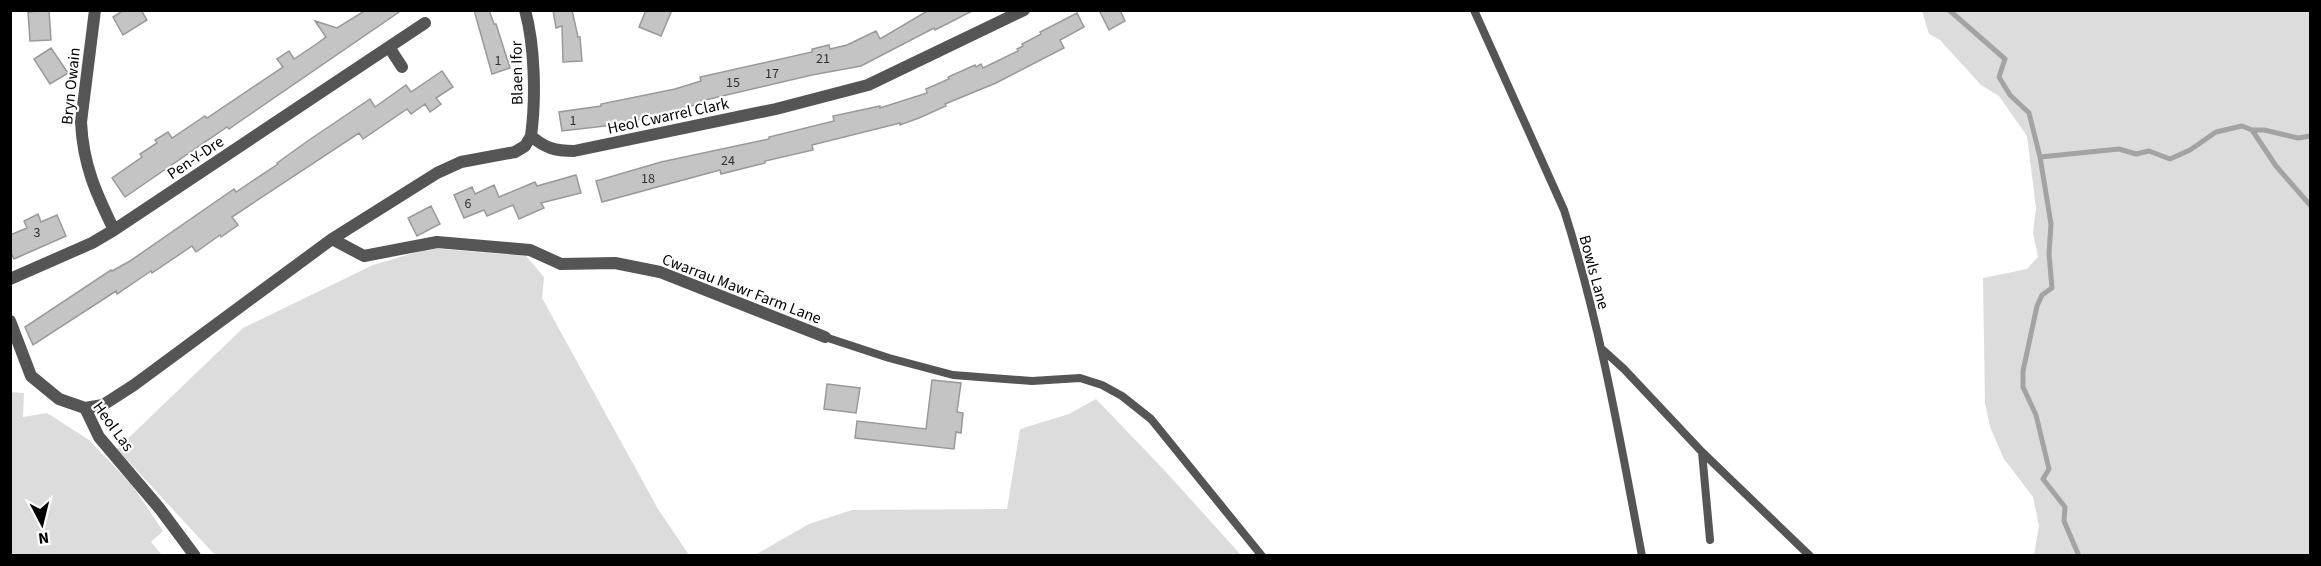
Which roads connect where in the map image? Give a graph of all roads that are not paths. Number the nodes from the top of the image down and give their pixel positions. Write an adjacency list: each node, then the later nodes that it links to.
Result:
1 (95, 10): 9 (street, Bryn Owain)
2 (525, 10): 8 (street, Blaen Ifor)
3 (1024, 10): 8 (street, Heol Cwarrel Clark)
4 (1474, 10): 14 (lane, Bowls Lane)
5 (425, 23): 6 (street, Pen-Y-Dre)
6 (389, 47): 7 (street); 9 (street, Pen-Y-Dre)
7 (402, 67)
8 (531, 136): 10 (street)
9 (114, 230): 11 (street, Pen-Y-Dre)
10 (332, 239): 13 (street, Cwarrau Mawr Farm Lane); 15 (street)
11 (10, 279)
12 (10, 321): 15 (street, Heol Las)
13 (825, 338): 19 (lane)
14 (1602, 349): 16 (lane); 20 (lane, Bowls Lane)
15 (85, 408): 18 (street, Heol Las)
16 (1702, 452): 17 (lane); 21 (lane)
17 (1710, 540)
18 (195, 555)
19 (1262, 555)
20 (1642, 555)
21 (1810, 555)

